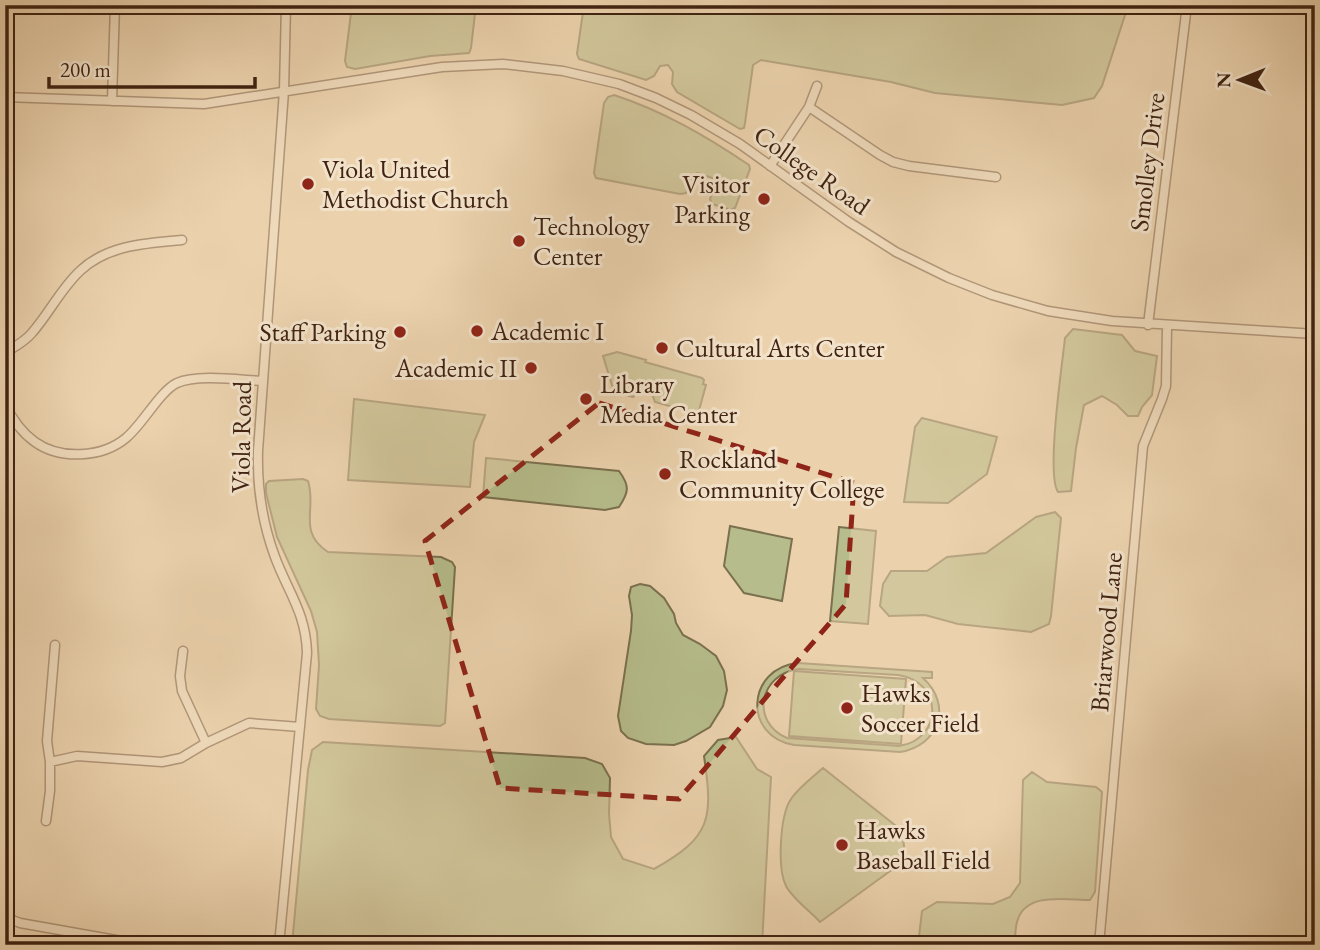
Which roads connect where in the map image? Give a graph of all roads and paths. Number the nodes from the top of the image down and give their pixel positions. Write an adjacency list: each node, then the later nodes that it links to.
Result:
1 (115, 5): 7 (street)
2 (286, 5): 5 (street, Viola Road)
3 (1187, 5): 12 (street, Smolley Drive)
4 (817, 86): 8 (street)
5 (284, 91): 7 (street, College Road); 9 (street, College Road); 16 (street, Viola Road)
6 (5, 97): 7 (street, College Road)
7 (111, 101)
8 (809, 107): 9 (street); 10 (street)
9 (770, 166): 12 (street, College Road)
10 (996, 177)
11 (182, 240): 15 (street)
12 (1148, 325): 13 (street, College Road)
13 (1167, 326): 14 (street, College Road); 27 (street, Briarwood Lane)
14 (1315, 334)
15 (5, 353)
16 (263, 381): 17 (street); 20 (street, Viola Road)
17 (5, 404)
18 (55, 645): 22 (street)
19 (183, 651): 21 (street)
20 (300, 727): 21 (street); 26 (street, Viola Road)
21 (206, 743): 22 (street)
22 (50, 762): 23 (street)
23 (46, 821)
24 (5, 917): 25 (street)
25 (144, 945)
26 (279, 945)
27 (1099, 945)

